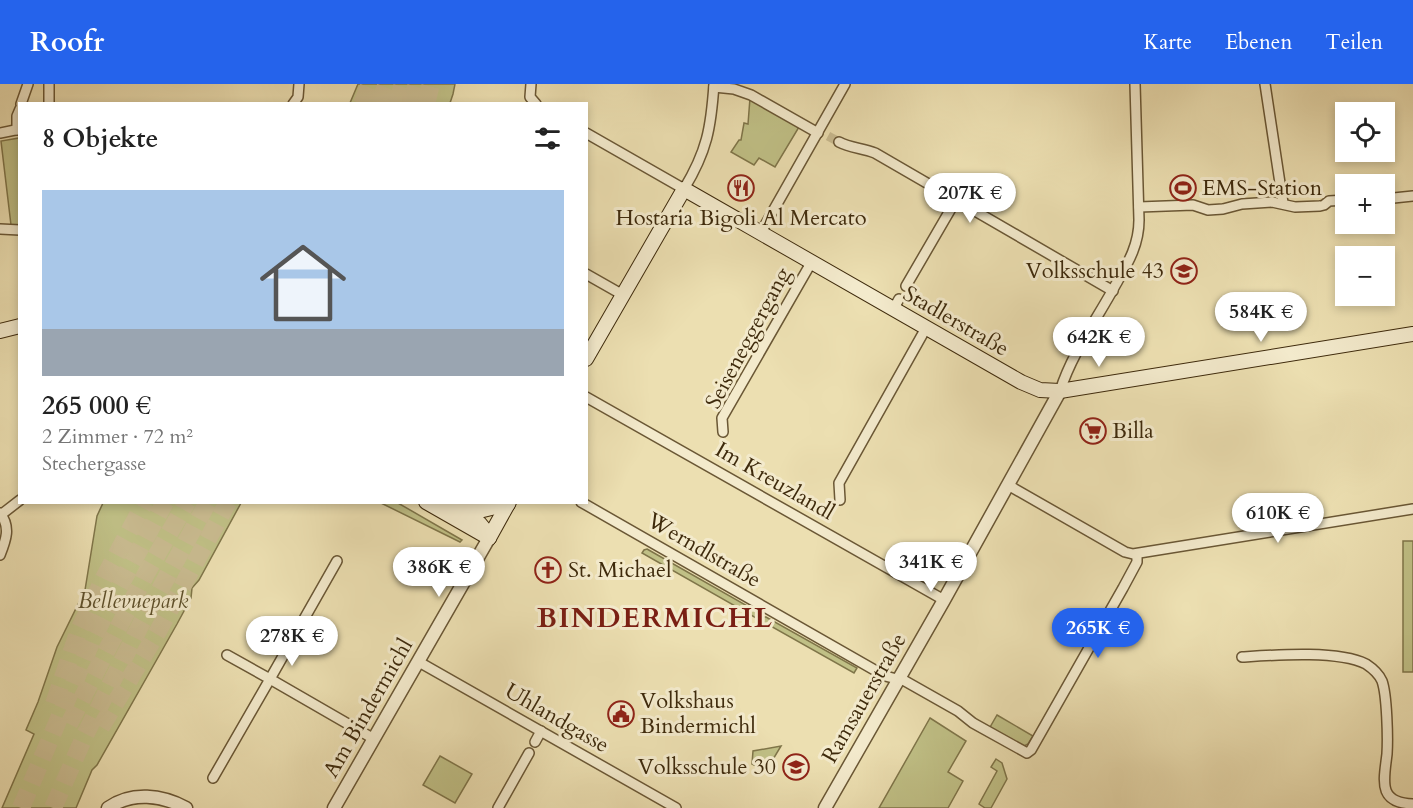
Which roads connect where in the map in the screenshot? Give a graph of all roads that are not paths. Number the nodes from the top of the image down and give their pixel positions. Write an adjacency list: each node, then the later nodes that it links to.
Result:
1 (28, 84): 9 (street)
2 (49, 84): 10 (street)
3 (299, 84): 11 (street)
4 (531, 84): 12 (street)
5 (845, 84): 16 (street)
6 (1135, 84): 25 (street, Ramsauerstraße)
7 (1265, 84): 24 (street)
8 (714, 86): 16 (street); 19 (street)
9 (22, 102)
10 (50, 102)
11 (294, 102)
12 (534, 102)
13 (18, 114): 14 (street)
14 (18, 130): 15 (street)
15 (0, 133)
16 (822, 133): 28 (street)
17 (588, 135): 19 (street, Stadlerstraße)
18 (839, 142): 22 (street)
19 (684, 189): 28 (main road, Stadlerstraße); 33 (main road)
20 (1413, 196): 21 (street)
21 (1395, 198)
22 (956, 200): 31 (street); 32 (street)
23 (1335, 201): 24 (street)
24 (1282, 203): 25 (street)
25 (1139, 207): 32 (street, Ramsauerstraße)
26 (0, 229): 27 (street)
27 (18, 230)
28 (760, 234): 29 (main road, Stadlerstraße)
29 (811, 263): 35 (main road, Stadlerstraße); 41 (street, Seiseneggergang)
30 (588, 275): 33 (street)
31 (906, 286)
32 (1113, 291): 39 (street, Ramsauerstraße)
33 (623, 295): 38 (main road)
34 (18, 326): 36 (main road)
35 (926, 328): 39 (main road, Stadlerstraße); 43 (street)
36 (0, 331)
37 (1413, 334): 39 (main road, Stadlerstraße)
38 (588, 356)
39 (1060, 391): 42 (street, Ramsauerstraße)
40 (588, 398): 57 (street, Im Kreuzlandl)
41 (723, 432)
42 (1008, 485): 54 (street); 57 (street, Ramsauerstraße)
43 (840, 500)
44 (18, 501): 52 (street)
45 (430, 504): 53 (main road)
46 (452, 504): 51 (main road)
47 (505, 504): 51 (main road)
48 (507, 504): 53 (main road, Am Bindermichl)
49 (584, 504): 62 (street, Werndlstraße)
50 (1413, 509): 54 (street)
51 (461, 510): 53 (main road)
52 (1, 514): 55 (street)
53 (489, 538): 60 (street, Am Bindermichl)
54 (1137, 554): 62 (street, Werndlstraße)
55 (0, 555)
56 (337, 561): 61 (street)
57 (944, 600): 62 (street, Ramsauerstraße)
58 (227, 655): 61 (street)
59 (1242, 657): 69 (street)
60 (419, 662): 63 (street, Uhlandgasse); 64 (street, Am Bindermichl)
61 (270, 679): 64 (street); 67 (street)
62 (898, 680): 75 (street, Ramsauerstraße)
63 (541, 731): 65 (street); 68 (street, Uhlandgasse)
64 (374, 739): 72 (street, Am Bindermichl)
65 (535, 742)
66 (529, 753): 73 (street)
67 (213, 778)
68 (658, 803): 74 (street, Uhlandgasse)
69 (1413, 804)
70 (108, 808): 71 (street)
71 (186, 808)
72 (334, 808)
73 (498, 808)
74 (676, 808)
75 (825, 808)

